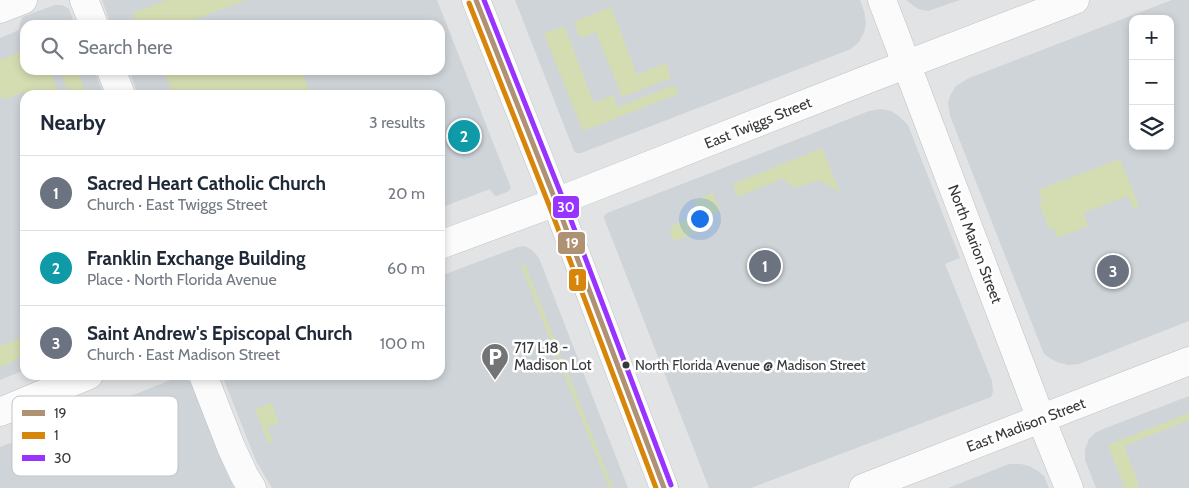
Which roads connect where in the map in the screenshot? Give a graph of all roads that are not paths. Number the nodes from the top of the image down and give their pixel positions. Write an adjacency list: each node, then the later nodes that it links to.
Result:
1 (23, 0): 6 (street)
2 (84, 0): 7 (street)
3 (476, 0): 11 (street)
4 (882, 0): 8 (street, North Marion Street)
5 (1075, 0): 8 (street, East Twiggs Street)
6 (0, 9)
7 (92, 20)
8 (907, 65): 11 (street, East Twiggs Street); 19 (street, North Marion Street)
9 (113, 75): 10 (street)
10 (119, 90)
11 (556, 202): 12 (street, East Twiggs Street); 21 (street)
12 (445, 243)
13 (1189, 361): 19 (street, East Madison Street)
14 (77, 380): 16 (street)
15 (205, 380): 20 (street)
16 (38, 396)
17 (12, 407): 18 (street)
18 (0, 412)
19 (1041, 419): 22 (street, East Madison Street); 23 (street, North Marion Street)
20 (252, 488)
21 (664, 488)
22 (863, 488)
23 (1069, 488)

